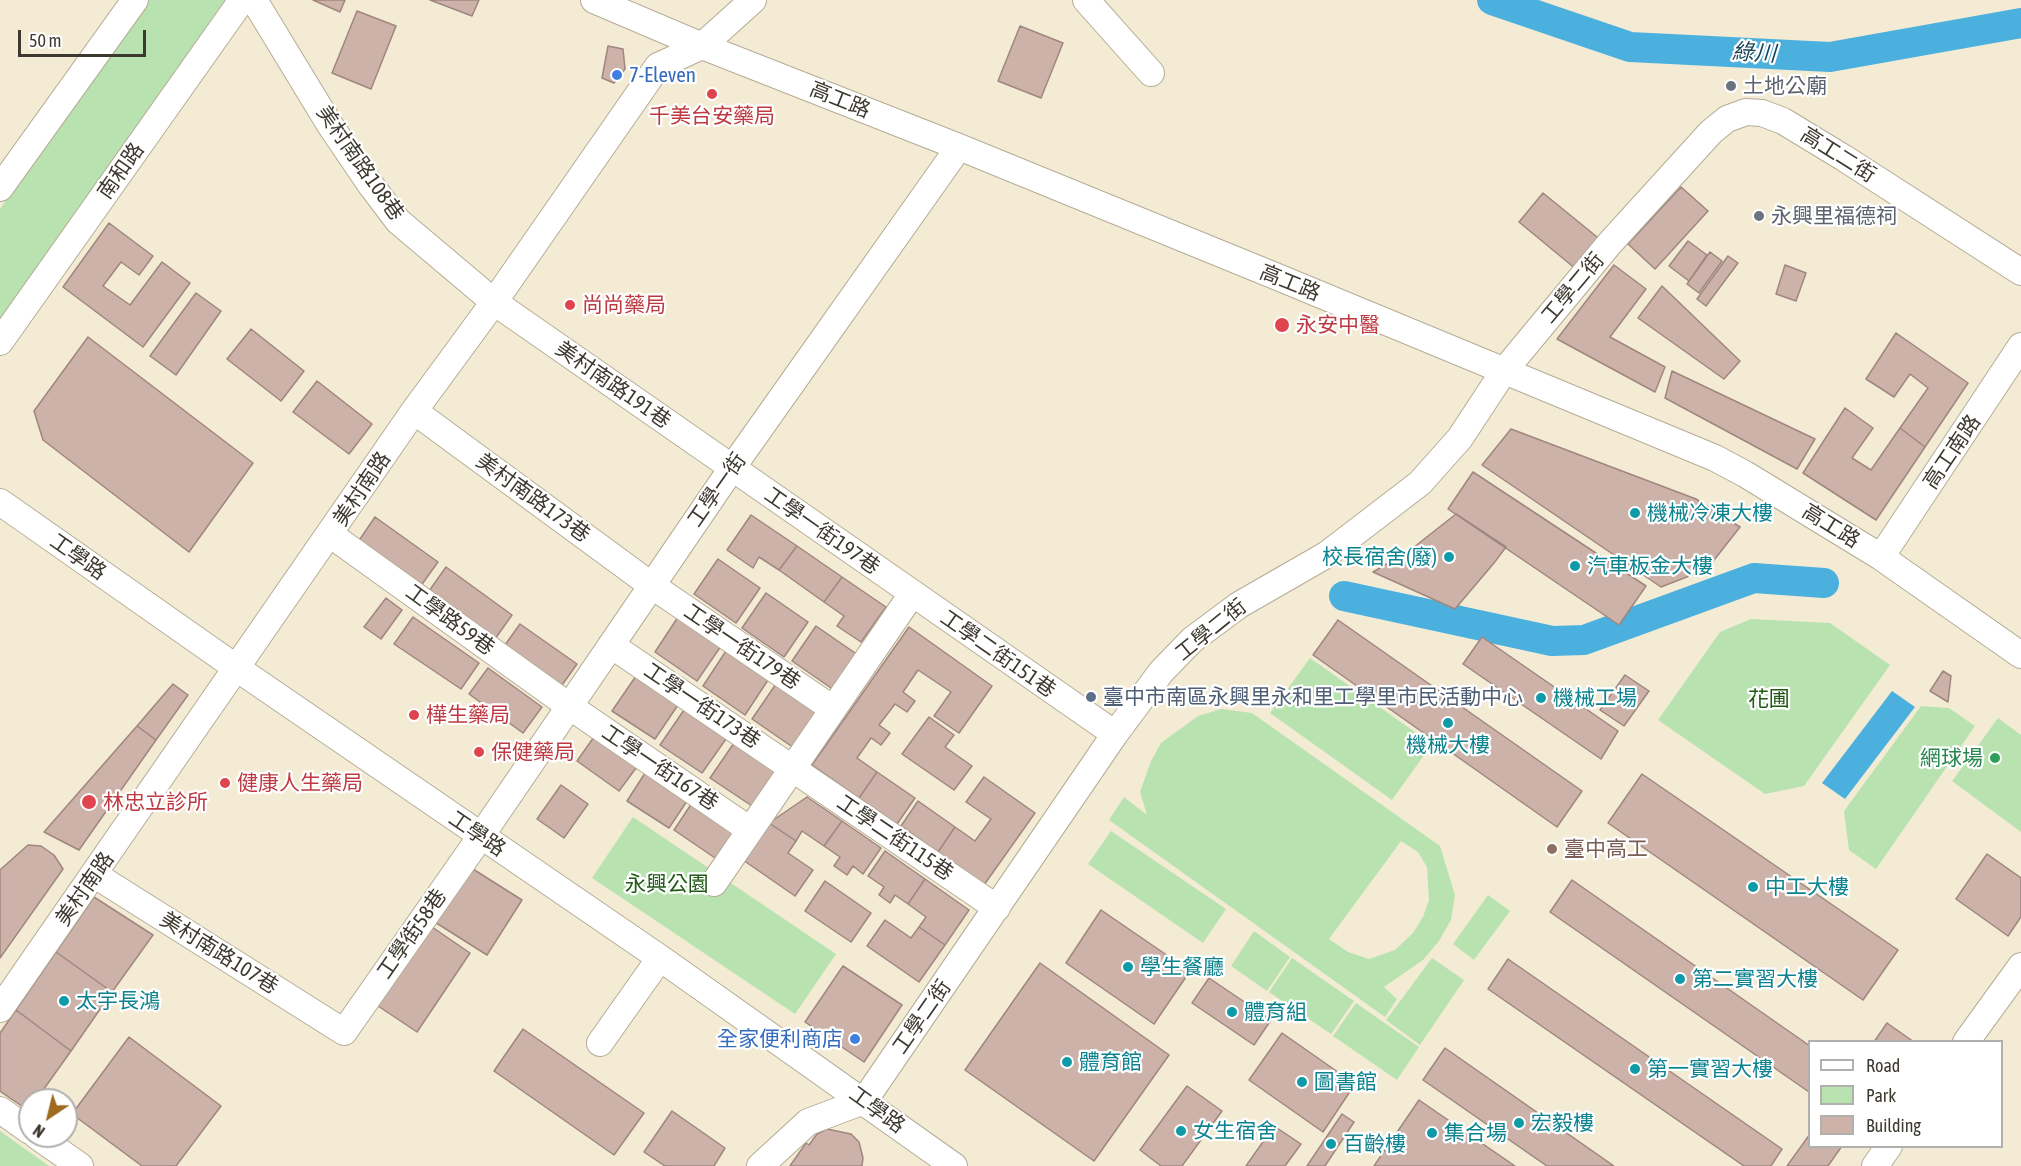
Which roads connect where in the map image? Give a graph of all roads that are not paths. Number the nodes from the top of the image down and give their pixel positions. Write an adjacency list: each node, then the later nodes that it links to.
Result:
1 (135, 0): 11 (street)
2 (242, 0): 14 (street, 南和路)
3 (254, 0): 13 (street, 美村南路108巷)
4 (594, 0): 7 (street, 高工路)
5 (753, 0): 7 (street, 美村南路)
6 (1086, 0): 8 (street)
7 (702, 46): 10 (street, 高工路); 13 (street, 美村南路)
8 (1151, 73)
9 (1711, 132): 12 (street, 高工二街); 16 (street, 工學二街)
10 (959, 147): 16 (street, 高工路); 18 (street, 工學一街)
11 (2, 181)
12 (2021, 272)
13 (494, 302): 17 (street, 美村南路); 18 (street, 美村南路191巷)
14 (0, 342)
15 (2021, 346): 21 (street, 高工南路)
16 (1504, 371): 21 (street, 高工路); 29 (street, 工學二街)
17 (414, 411): 20 (street, 美村南路); 22 (street, 美村南路173巷)
18 (732, 468): 22 (street, 工學一街); 23 (street, 工學一街197巷)
19 (0, 502): 26 (street, 工學路)
20 (331, 535): 26 (street, 美村南路); 27 (street, 工學路59巷)
21 (1881, 557): 25 (street, 高工路)
22 (651, 585): 24 (street, 工學一街); 28 (street, 工學一街179巷)
23 (912, 594): 28 (street); 29 (street, 工學二街151巷)
24 (611, 645): 27 (street, 工學一街); 30 (street, 工學一街173巷)
25 (2021, 655)
26 (238, 669): 32 (street, 工學路); 33 (street, 美村南路)
27 (569, 706): 31 (street, 工學一街167巷); 32 (street, 工學一街)
28 (832, 709): 30 (street)
29 (1115, 734): 35 (street, 工學二街)
30 (792, 768): 31 (street); 35 (street, 工學二街115巷)
31 (750, 830): 34 (street)
32 (481, 836): 36 (street, 工學路); 39 (street, 工學街58巷)
33 (95, 874): 38 (street, 美村南路); 39 (street, 美村南路107巷)
34 (714, 883)
35 (997, 908): 42 (street, 工學二街)
36 (660, 958): 41 (street); 42 (street, 工學路)
37 (2021, 966): 40 (street)
38 (0, 1010)
39 (344, 1032)
40 (1967, 1040)
41 (600, 1043)
42 (864, 1101): 48 (street); 49 (street, 工學路)
43 (0, 1110): 44 (street)
44 (18, 1123)
45 (54, 1148): 47 (street)
46 (1888, 1148): 50 (street)
47 (80, 1166)
48 (760, 1166)
49 (954, 1166)
50 (1875, 1166)

